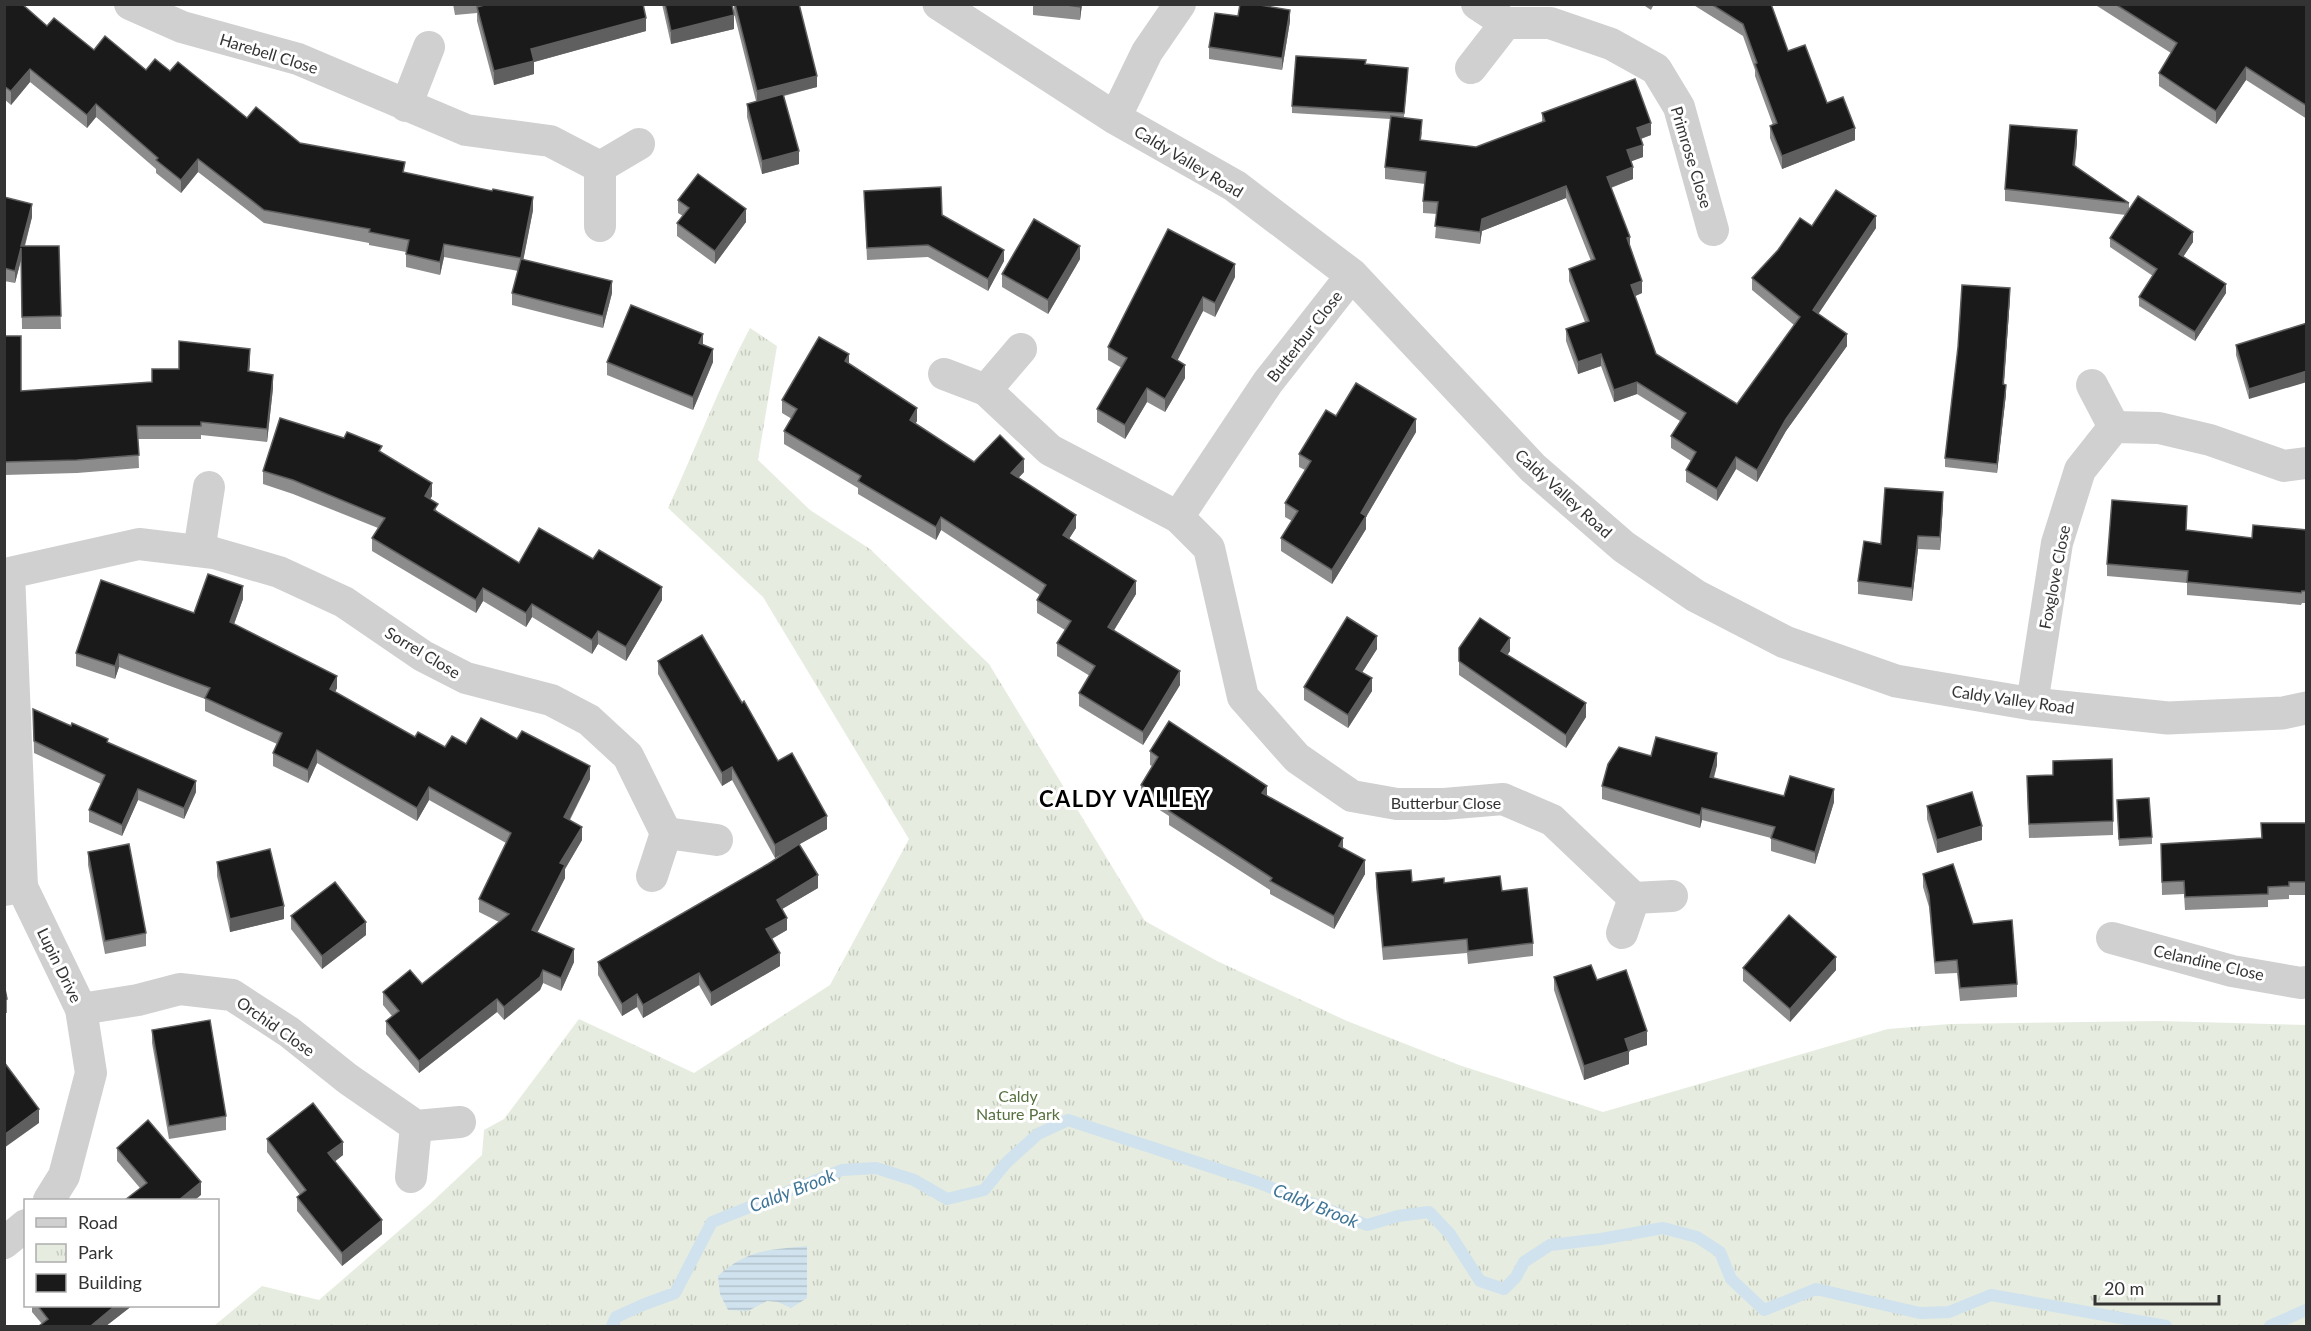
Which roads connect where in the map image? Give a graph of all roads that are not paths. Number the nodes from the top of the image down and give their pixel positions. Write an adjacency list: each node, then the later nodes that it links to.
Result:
1 (130, 4): 8 (street, Harebell Close)
2 (939, 4): 9 (street, Caldy Valley Road)
3 (1180, 4): 9 (street)
4 (1477, 4): 5 (street)
5 (1506, 22): 7 (street); 13 (street, Primrose Close)
6 (429, 47): 8 (street)
7 (1471, 68)
8 (406, 106): 11 (street, Harebell Close)
9 (1115, 118): 14 (street, Caldy Valley Road)
10 (639, 144): 11 (street)
11 (600, 167): 12 (street)
12 (600, 226)
13 (1713, 230)
14 (1352, 275): 22 (street, Butterbur Close); 25 (street, Caldy Valley Road)
15 (1021, 349): 18 (street)
16 (944, 374): 18 (street, Butterbur Close)
17 (2092, 385): 19 (street)
18 (986, 390): 22 (street, Butterbur Close)
19 (2114, 427): 20 (street); 25 (street, Foxglove Close)
20 (2307, 463)
21 (209, 487): 23 (street)
22 (1178, 517): 32 (street, Butterbur Close)
23 (199, 551): 24 (street, Sorrel Close); 27 (street, Sorrel Close)
24 (7, 570): 30 (street, Sorrel Close)
25 (2032, 704): 26 (street, Caldy Valley Road)
26 (2307, 708)
27 (666, 833): 28 (street); 29 (street)
28 (717, 840)
29 (652, 876)
30 (13, 889): 36 (street, Lupin Drive)
31 (1672, 896): 32 (street)
32 (1634, 898): 33 (street)
33 (1623, 933)
34 (2112, 938): 35 (street, Celandine Close)
35 (2307, 982)
36 (81, 1009): 38 (street, Orchid Close); 40 (street, Lupin Drive)
37 (460, 1122): 38 (street)
38 (416, 1126): 39 (street)
39 (411, 1177)
40 (50, 1199)
41 (24, 1227): 42 (street)
42 (4, 1243)

